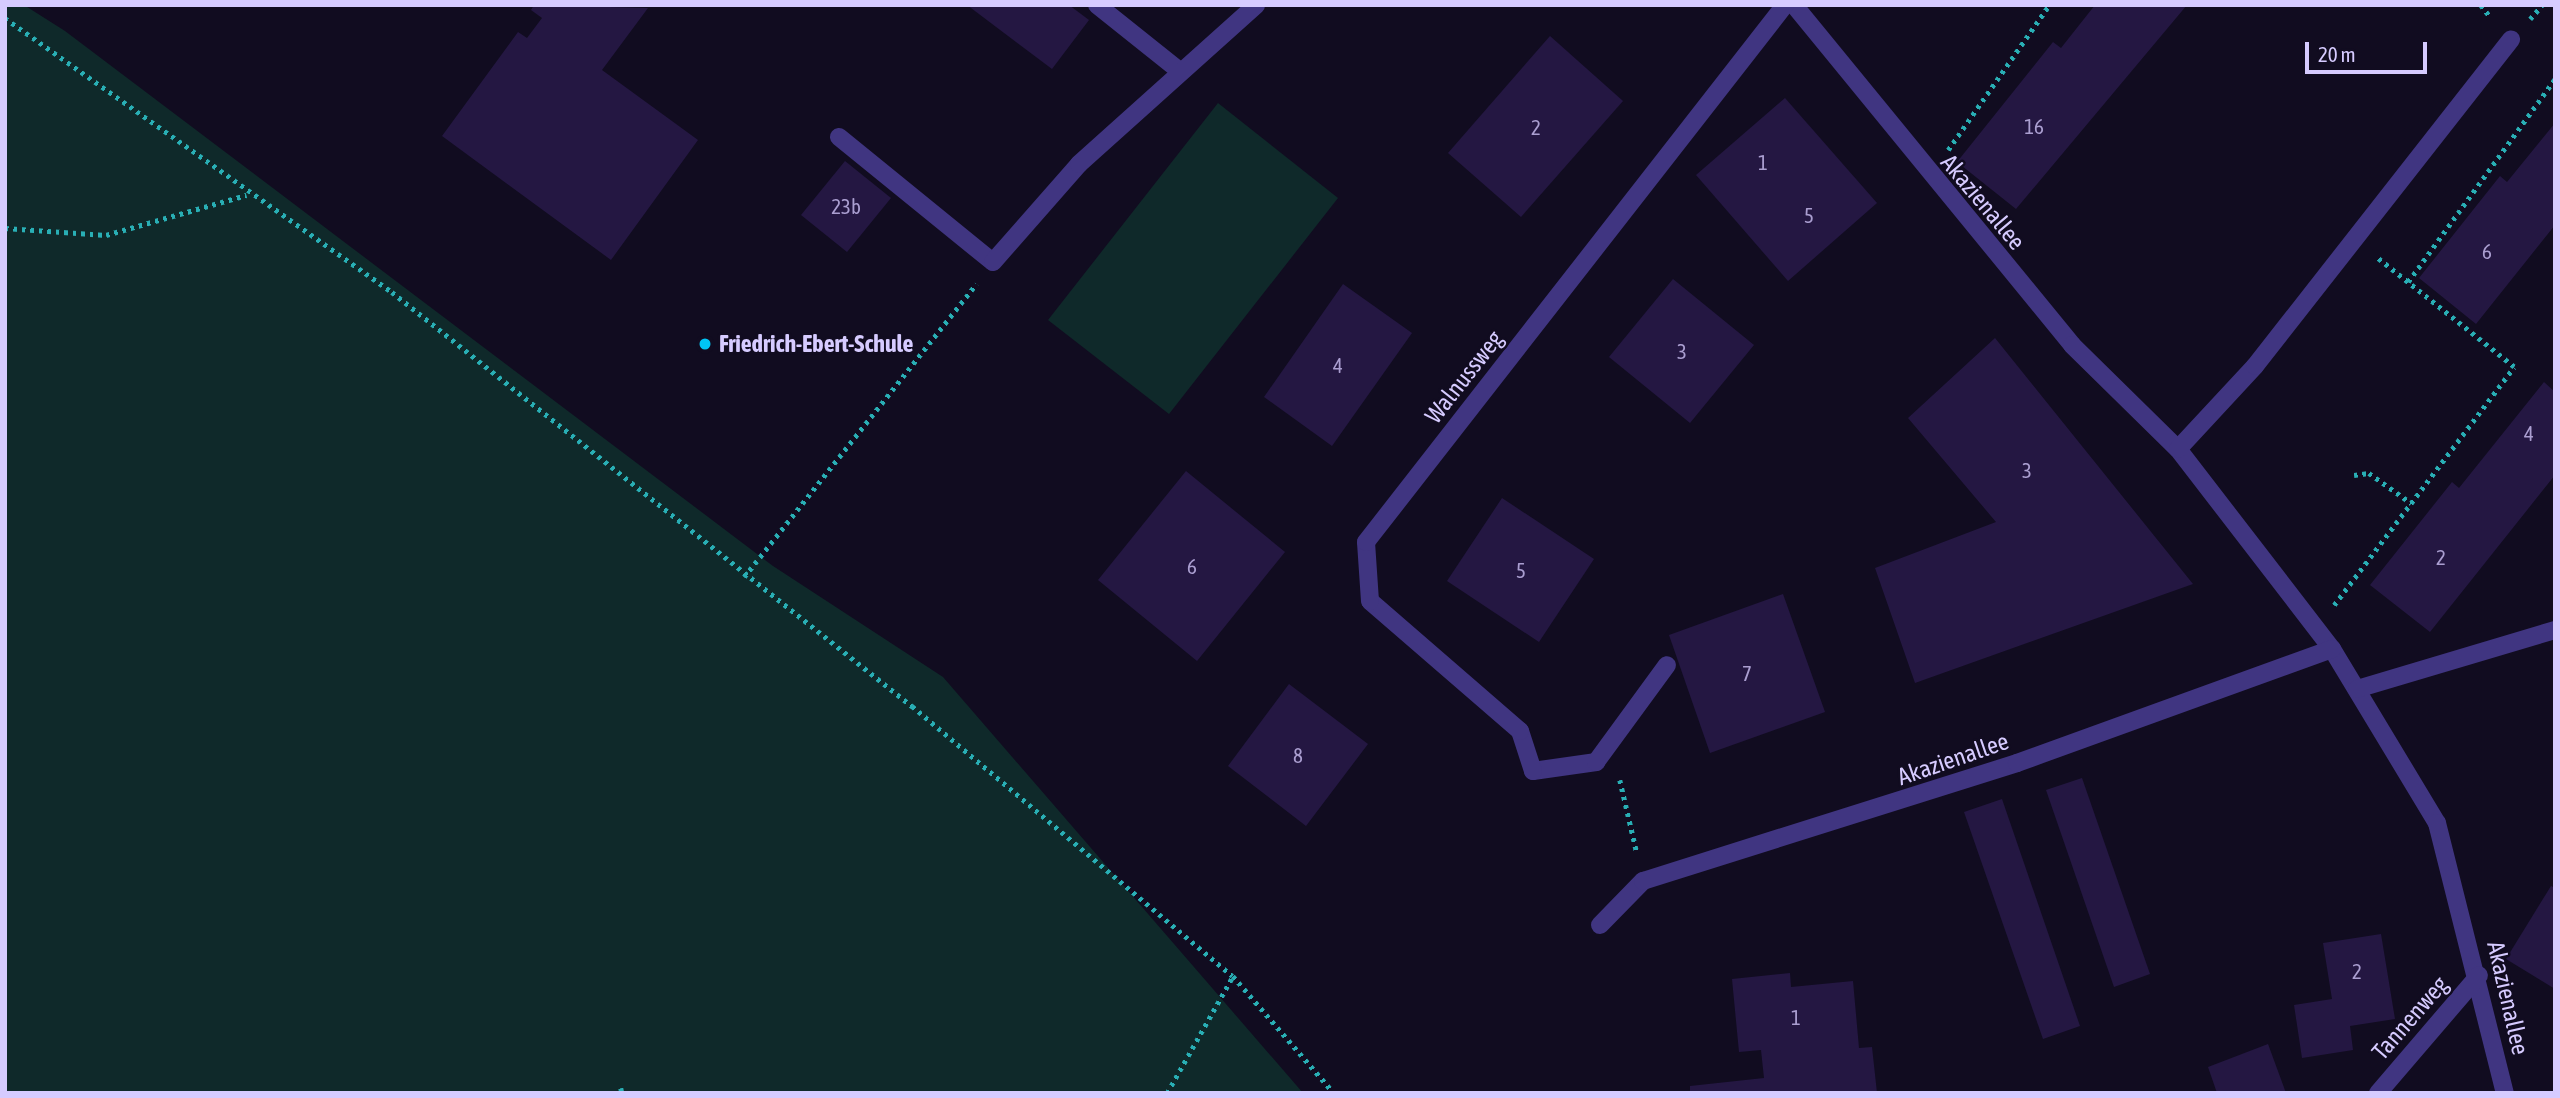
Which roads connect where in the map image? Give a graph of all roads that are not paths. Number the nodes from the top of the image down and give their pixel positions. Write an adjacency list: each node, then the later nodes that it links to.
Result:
1 (1097, 5): 6 (street)
2 (1256, 5): 6 (street)
3 (1785, 5): 11 (street, Walnussweg)
4 (1794, 5): 8 (street, Akazienallee)
5 (2511, 40): 8 (street)
6 (1181, 72): 7 (street)
7 (839, 137)
8 (2178, 449): 10 (street, Akazienallee)
9 (2555, 630): 12 (street)
10 (2332, 649): 12 (street, Akazienallee); 13 (street, Akazienallee)
11 (1667, 665)
12 (2357, 689): 14 (street, Akazienallee)
13 (1600, 925)
14 (2479, 975): 15 (street, Tannenweg); 16 (street, Akazienallee)
15 (2378, 1093)
16 (2505, 1093)

